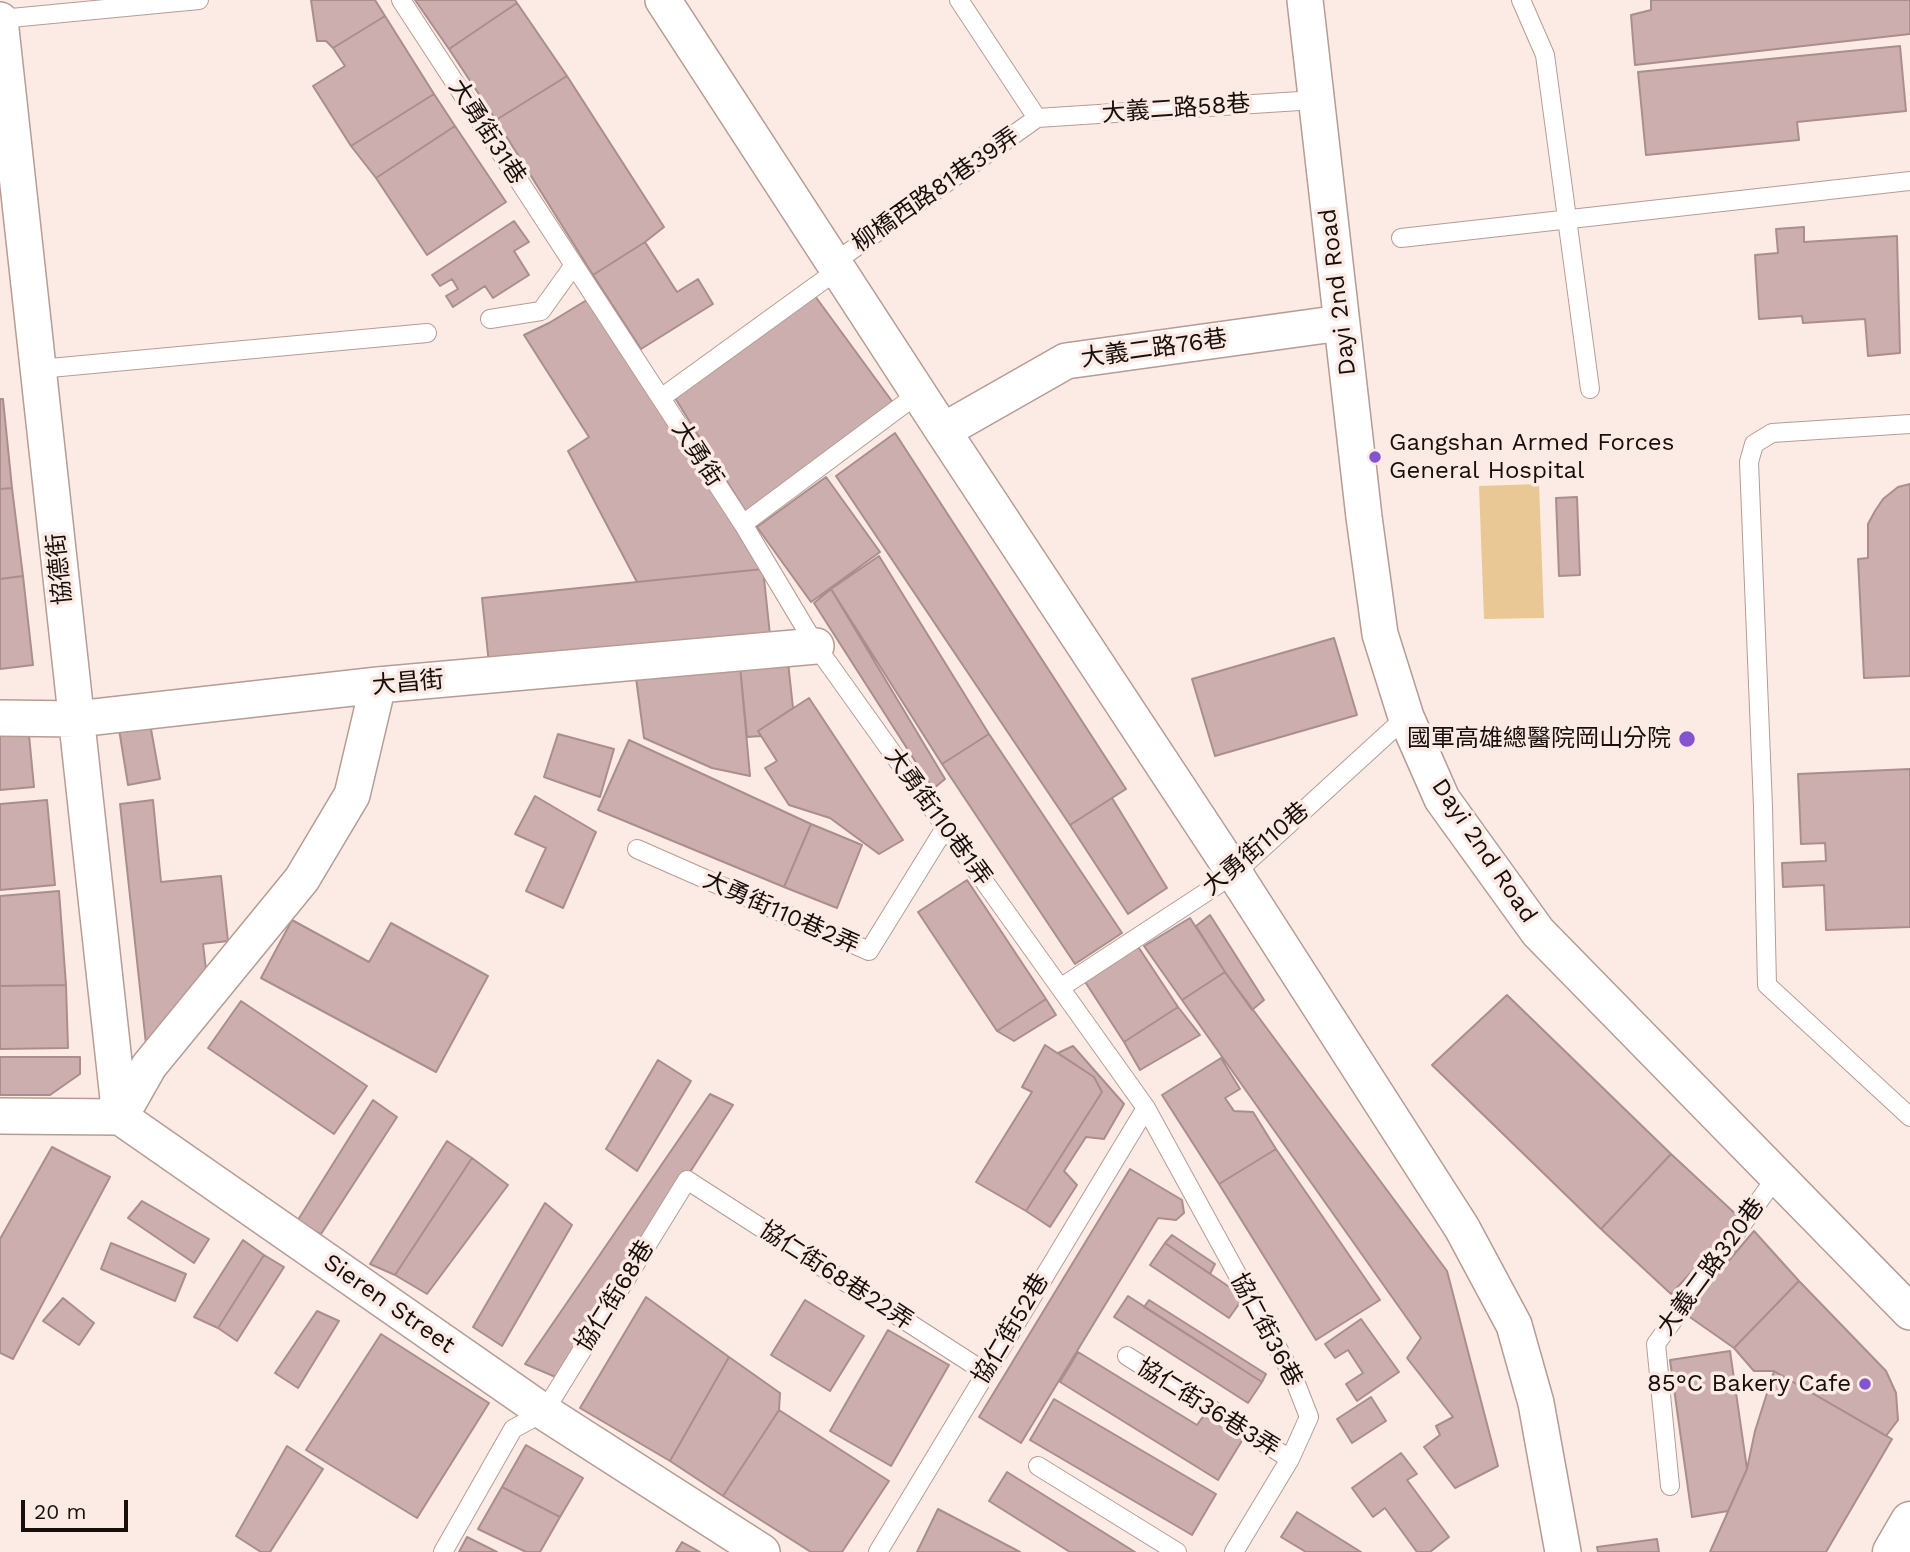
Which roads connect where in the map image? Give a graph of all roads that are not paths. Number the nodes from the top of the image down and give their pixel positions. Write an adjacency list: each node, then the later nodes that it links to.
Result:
1 (199, 0): 7 (lane)
2 (401, 0): 13 (lane, 大勇街31巷)
3 (663, 0): 14 (street)
4 (959, 0): 9 (lane)
5 (1305, 0): 8 (street, Dayi 2nd Road)
6 (1521, 0): 11 (lane)
7 (1, 31): 18 (street, 協德街)
8 (1315, 100): 9 (lane, 大義二路58巷); 16 (street, Dayi 2nd Road)
9 (1037, 118): 14 (lane, 柳橋西路81巷39弄)
10 (1910, 181): 11 (lane)
11 (1568, 219): 12 (lane); 19 (lane)
12 (1401, 238)
13 (574, 265): 15 (lane); 21 (lane, 大勇街)
14 (837, 265): 20 (street); 21 (lane, 柳橋西路81巷39弄)
15 (490, 319)
16 (1341, 323): 23 (street, 大義二路76巷); 27 (street, Dayi 2nd Road)
17 (427, 334): 18 (lane)
18 (39, 369): 29 (street, 協德街)
19 (1590, 389)
20 (919, 393): 23 (street); 24 (lane)
21 (661, 398): 24 (lane, 大勇街)
22 (1910, 424): 37 (lane)
23 (943, 431): 32 (street)
24 (743, 524): 25 (lane, 大勇街)
25 (816, 646): 26 (street, 大昌街); 30 (lane, 大勇街110巷1弄)
26 (378, 685): 29 (street, 大昌街); 36 (street)
27 (1406, 717): 32 (lane, 大勇街110巷); 38 (street, Dayi 2nd Road)
28 (0, 718): 29 (street, 大昌街)
29 (77, 719): 36 (street, 協德街)
30 (945, 828): 31 (lane, 大勇街110巷2弄); 33 (lane, 大勇街110巷1弄)
31 (636, 849)
32 (1234, 874): 33 (lane, 大勇街110巷); 53 (street)
33 (1060, 988): 34 (lane, 大勇街110巷1弄)
34 (1146, 1108): 42 (lane, 協仁街52巷); 44 (lane, 協仁街36巷)
35 (0, 1116): 36 (street)
36 (120, 1117): 43 (street, Sieren Street)
37 (1910, 1118)
38 (1777, 1176): 40 (street, Dayi 2nd Road); 46 (lane, 大義二路320巷)
39 (687, 1180): 42 (lane, 協仁街68巷22弄); 43 (lane, 協仁街68巷)
40 (1910, 1312)
41 (1127, 1356): 44 (lane, 協仁街36巷3弄)
42 (985, 1372): 50 (lane, 協仁街52巷)
43 (544, 1412): 48 (lane); 49 (street, Sieren Street)
44 (1290, 1459): 52 (lane, 協仁街36巷)
45 (1038, 1466): 51 (lane)
46 (1670, 1486)
47 (1910, 1521): 54 (main road)
48 (443, 1552)
49 (762, 1552)
50 (878, 1552)
51 (1177, 1552)
52 (1234, 1552)
53 (1563, 1552)
54 (1892, 1552)

